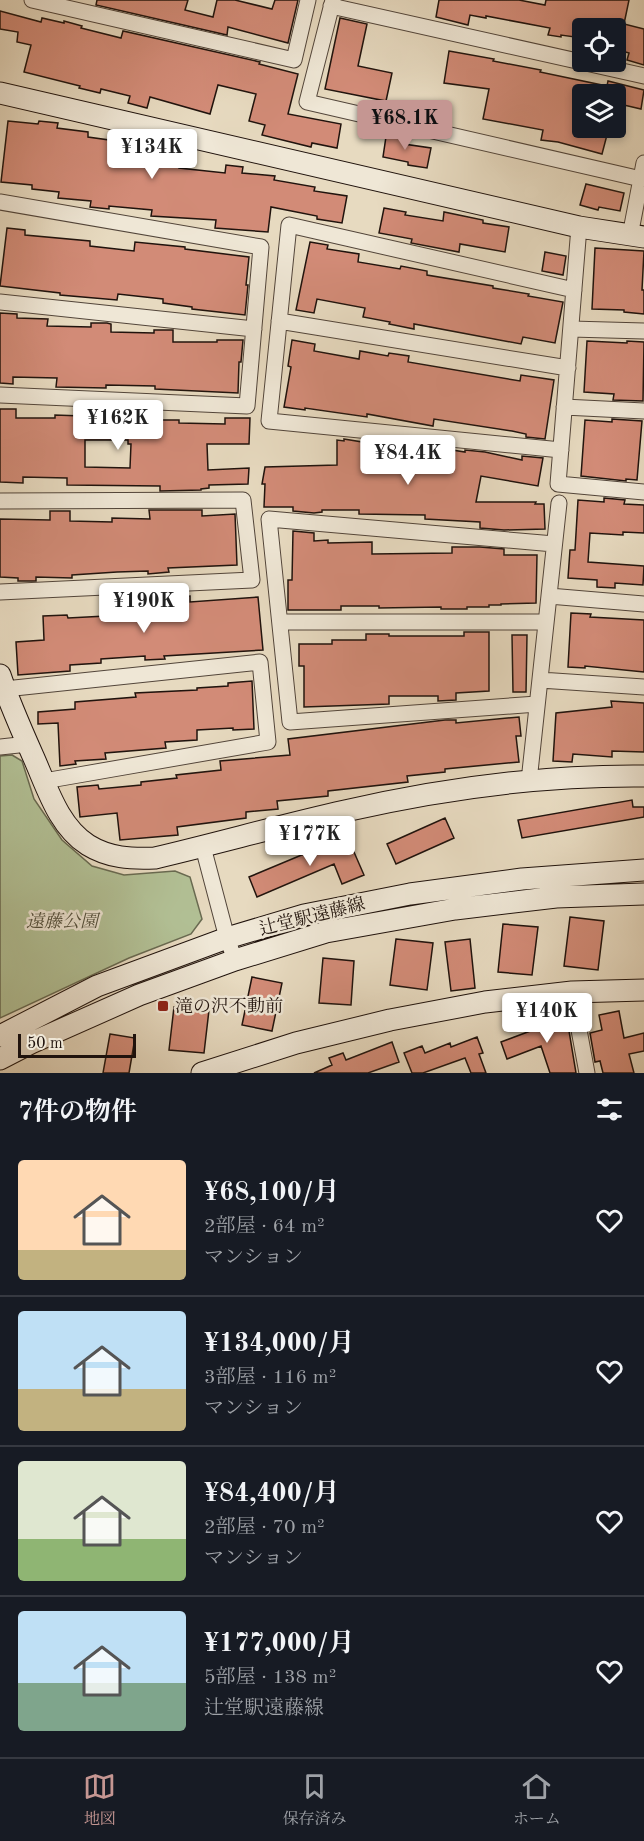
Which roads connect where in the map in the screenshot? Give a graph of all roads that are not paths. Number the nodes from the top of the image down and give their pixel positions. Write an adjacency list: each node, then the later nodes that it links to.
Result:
1 (32, 0): 2 (street)
2 (308, 0)
3 (332, 3): 4 (street); 6 (street)
4 (644, 76)
5 (0, 93): 8 (street)
6 (643, 171): 9 (street)
7 (0, 202): 13 (street)
8 (579, 227): 9 (street); 10 (street)
9 (637, 237)
10 (574, 290): 12 (street); 14 (street)
11 (0, 302): 13 (street)
12 (279, 321): 16 (street); 20 (street)
13 (254, 329): 17 (street)
14 (571, 329): 15 (street); 16 (street)
15 (644, 331)
16 (568, 368): 18 (street)
17 (0, 395)
18 (564, 407): 19 (street); 20 (street)
19 (644, 411)
20 (561, 450): 21 (street)
21 (644, 492)
22 (0, 501): 25 (street)
23 (559, 503): 24 (street)
24 (554, 543): 26 (street); 28 (street)
25 (0, 592)
26 (549, 597): 27 (street); 29 (street)
27 (644, 604)
28 (280, 622): 29 (street); 33 (street)
29 (546, 622): 30 (street)
30 (540, 680): 32 (street); 33 (street)
31 (2, 682): 34 (street); 37 (street)
32 (644, 687)
33 (537, 704): 38 (street)
34 (28, 744): 35 (street); 37 (street)
35 (0, 747)
36 (644, 776): 38 (street)
37 (44, 781): 39 (street)
38 (529, 781): 39 (street)
39 (203, 847): 42 (street)
40 (644, 870): 42 (street, 辻堂駅遠藤線)
41 (644, 894): 43 (street, 辻堂駅遠藤線)
42 (227, 938): 43 (street); 46 (street, 辻堂駅遠藤線)
43 (235, 960): 47 (street, 辻堂駅遠藤線)
44 (644, 990): 45 (street)
45 (572, 992): 48 (street); 49 (street)
46 (0, 1036)
47 (0, 1059)
48 (202, 1073)
49 (587, 1073)

